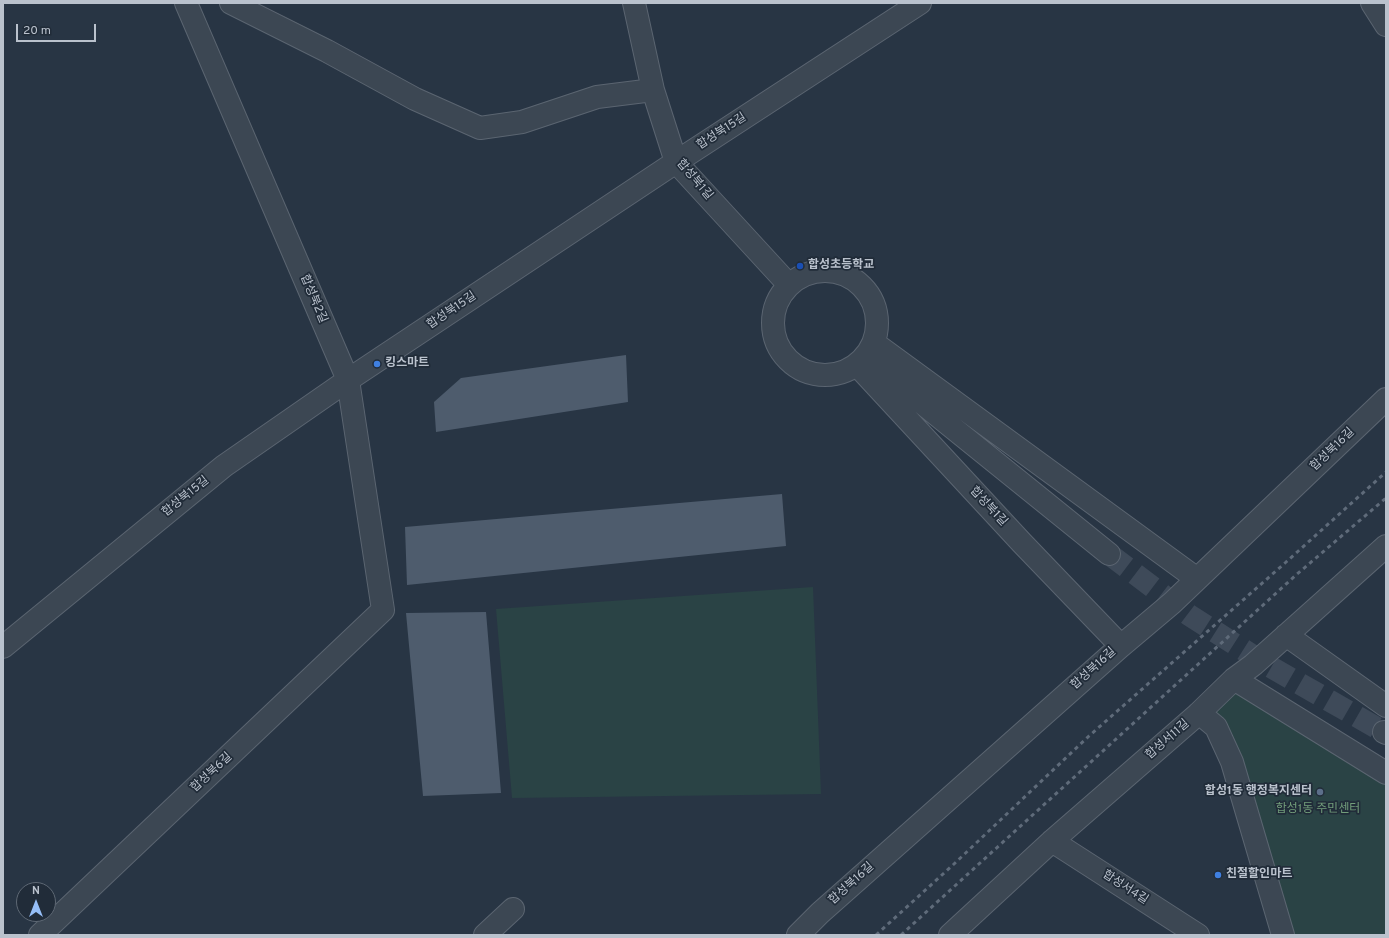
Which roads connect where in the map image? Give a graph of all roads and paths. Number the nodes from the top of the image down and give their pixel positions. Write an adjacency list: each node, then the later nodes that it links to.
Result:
1 (186, 3): 11 (street, 합성북2길)
2 (231, 3): 7 (street)
3 (634, 3): 7 (street, 합성북1길)
4 (920, 3): 8 (street, 합성북15길)
5 (1372, 3): 6 (street)
6 (1386, 24)
7 (653, 90): 8 (street, 합성북1길)
8 (676, 162): 9 (street, 합성북1길); 11 (street, 합성북15길)
9 (789, 285): 10 (street); 10 (street)
10 (865, 355): 14 (street); 15 (street); 18 (street, 합성북1길)
11 (348, 380): 16 (street, 합성북2길); 19 (street, 합성북15길)
12 (1386, 399): 15 (street, 합성북16길)
13 (1386, 546): 17 (street, 합성서11길)
14 (1109, 554)
15 (1197, 579): 18 (street, 합성북16길)
16 (383, 610): 26 (street, 합성북6길)
17 (1286, 635): 20 (street, 합성서11길); 21 (street)
18 (1120, 646): 28 (street, 합성북16길)
19 (3, 647)
20 (1234, 679): 22 (street, 합성서11길); 23 (street)
21 (1386, 706)
22 (1198, 714): 24 (street, 합성서11길); 31 (street)
23 (1386, 773)
24 (1052, 841): 29 (street, 합성서11길); 30 (street, 합성서4길)
25 (512, 909): 27 (street)
26 (40, 935)
27 (485, 935)
28 (798, 935)
29 (950, 935)
30 (1198, 935)
31 (1282, 935)

